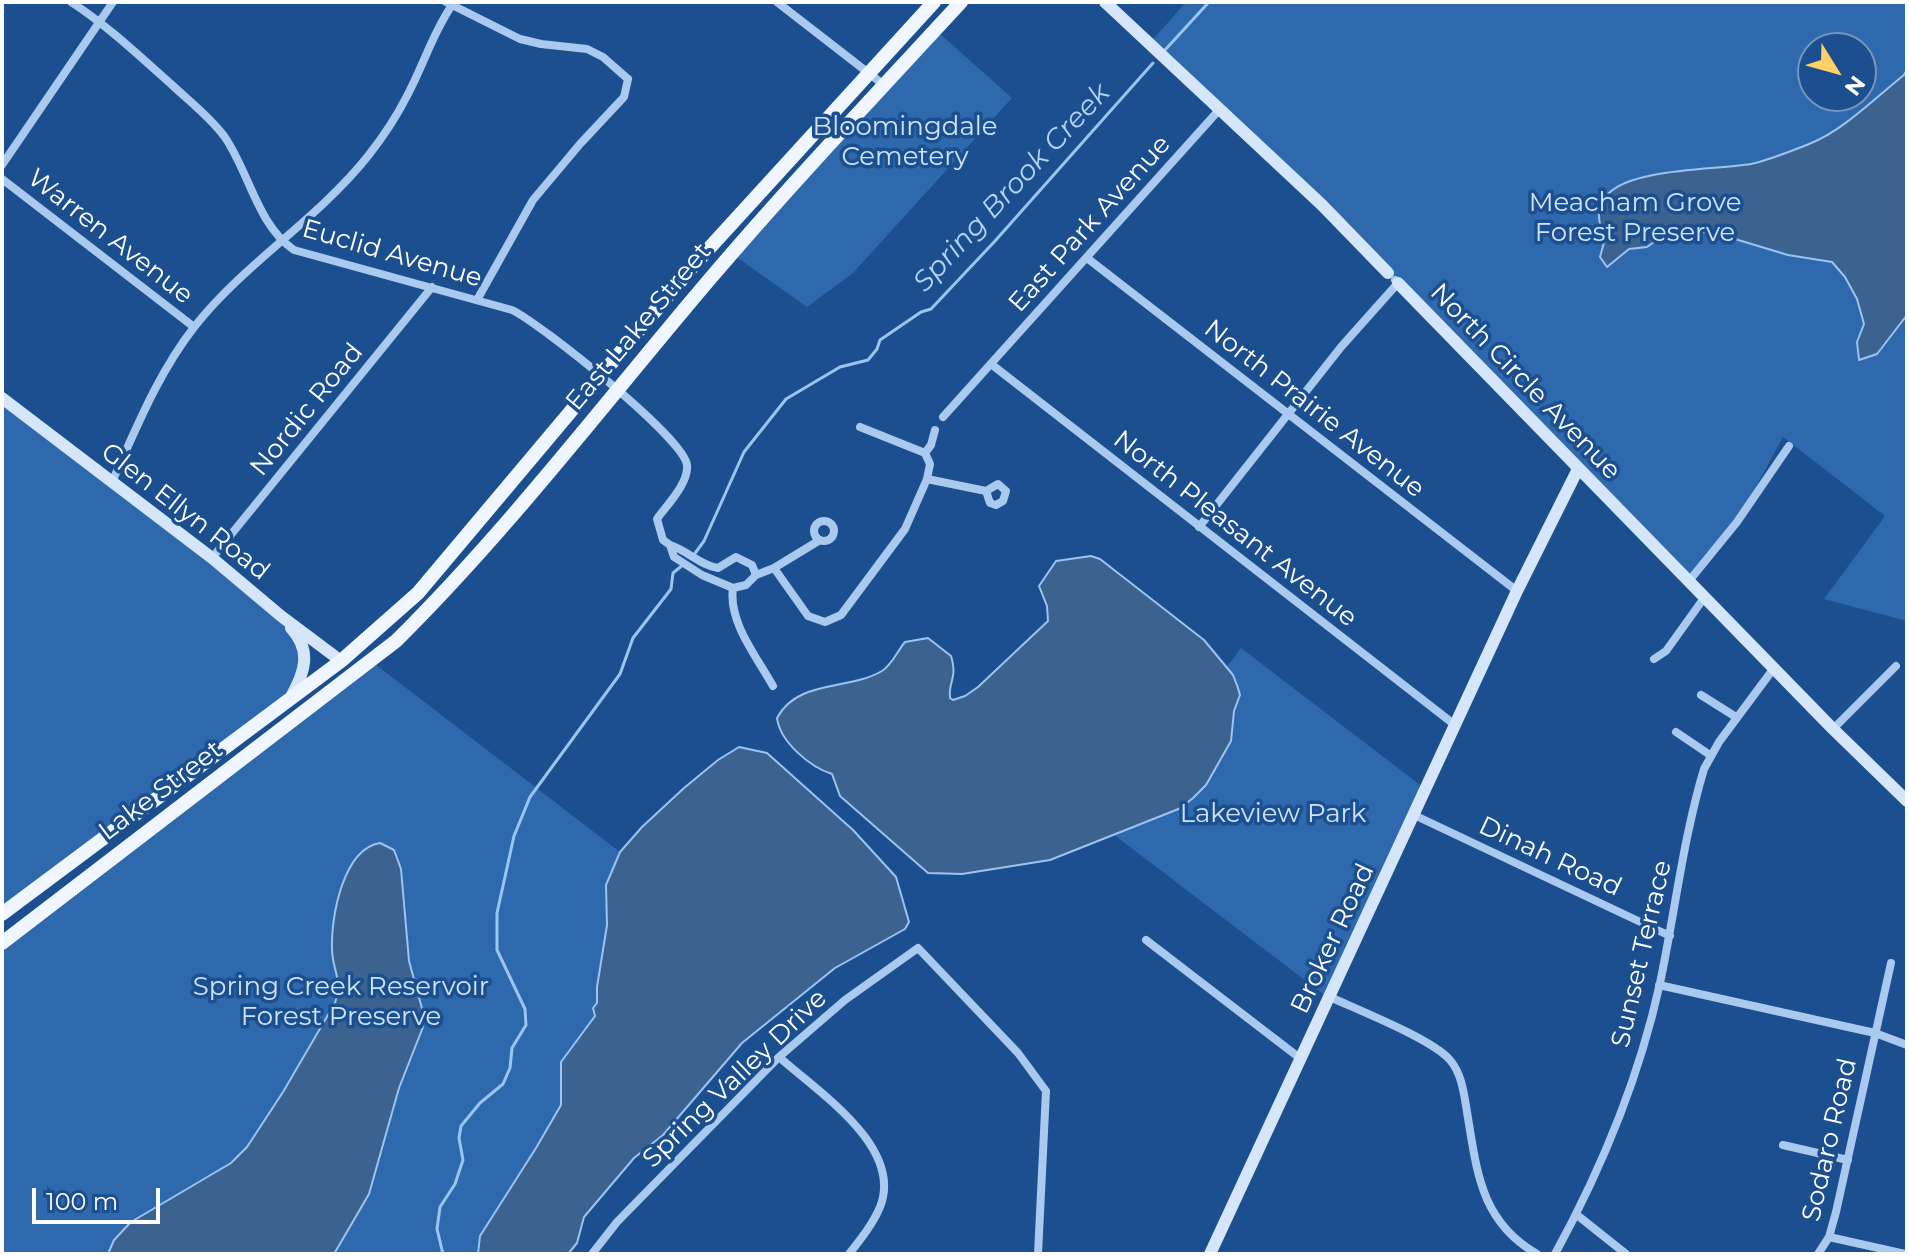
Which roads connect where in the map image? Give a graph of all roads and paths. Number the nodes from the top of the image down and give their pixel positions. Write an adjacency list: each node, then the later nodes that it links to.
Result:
1 (71, 2): 8 (street, Euclid Avenue)
2 (113, 2): 8 (street)
3 (777, 2): 9 (street)
4 (934, 2): 9 (main road, East Lake Street)
5 (961, 2): 10 (main road, East Lake Street)
6 (1105, 2): 11 (street, North Circle Avenue)
7 (450, 4): 14 (street); 18 (street)
8 (100, 21): 12 (street); 14 (street, Euclid Avenue)
9 (870, 73): 10 (street); 21 (main road, East Lake Street)
10 (884, 85): 22 (main road, East Lake Street)
11 (1219, 110): 15 (street, East Park Avenue); 16 (street, North Circle Avenue)
12 (2, 165)
13 (2, 179): 19 (street, Warren Avenue)
14 (282, 242): 17 (street, Euclid Avenue); 19 (street)
15 (1087, 258): 20 (street, East Park Avenue); 24 (street, North Prairie Avenue)
16 (1393, 278): 24 (street); 30 (street, North Circle Avenue)
17 (432, 287): 18 (street, Euclid Avenue); 37 (street, Nordic Road)
18 (477, 300): 21 (street, Euclid Avenue)
19 (194, 327): 32 (street)
20 (991, 364): 25 (street, East Park Avenue); 34 (street, North Pleasant Avenue)
21 (601, 376): 22 (street, Euclid Avenue); 46 (main road, East Lake Street)
22 (617, 391): 36 (street, Euclid Avenue); 49 (main road, East Lake Street)
23 (2, 398): 32 (street, Glen Ellyn Road)
24 (1287, 413): 34 (street); 42 (street, North Prairie Avenue)
25 (943, 417)
26 (860, 427): 29 (street)
27 (935, 430): 29 (street)
28 (1789, 446): 40 (street)
29 (925, 453): 31 (street)
30 (1578, 469): 40 (street, North Circle Avenue); 42 (street, Broker Road)
31 (927, 479): 33 (street); 38 (street)
32 (112, 482): 37 (street, Glen Ellyn Road)
33 (986, 491)
34 (1199, 527): 54 (street, North Pleasant Avenue)
35 (820, 540): 38 (street)
36 (670, 545): 39 (street); 41 (street)
37 (212, 558): 44 (street, Glen Ellyn Road)
38 (774, 568): 39 (street)
39 (756, 575): 41 (street)
40 (1689, 581): 43 (street, North Circle Avenue)
41 (733, 588): 50 (street)
42 (1517, 591): 54 (street, Broker Road)
43 (1704, 598): 45 (street); 48 (street, North Circle Avenue)
44 (281, 616): 46 (street, Glen Ellyn Road); 52 (street)
45 (1654, 659)
46 (341, 661): 49 (main road); 52 (main road, Lake Street)
47 (1896, 666): 55 (street)
48 (1774, 668): 53 (street, Sunset Terrace); 55 (street, North Circle Avenue)
49 (350, 677): 63 (main road, Lake Street)
50 (773, 686)
51 (1701, 695): 53 (street)
52 (291, 698): 60 (main road, Lake Street)
53 (1736, 717): 57 (street, Sunset Terrace)
54 (1455, 725): 59 (street, Broker Road)
55 (1833, 729): 58 (street, North Circle Avenue)
56 (1676, 732): 57 (street)
57 (1710, 755): 61 (street, Sunset Terrace)
58 (1907, 801)
59 (1414, 815): 61 (street, Dinah Road); 66 (street, Broker Road)
60 (2, 914)
61 (1670, 936): 65 (street, Sunset Terrace)
62 (1146, 940): 70 (street)
63 (2, 943)
64 (1891, 963): 67 (street, Sodaro Road)
65 (1659, 985): 67 (street); 73 (street, Sunset Terrace)
66 (1330, 997): 70 (street, Broker Road); 79 (street)
67 (1875, 1033): 68 (street); 72 (street, Sodaro Road)
68 (1907, 1045)
69 (779, 1057): 75 (street, Spring Valley Drive); 76 (street); 77 (street, Spring Valley Drive)
70 (1301, 1059): 78 (street, Broker Road)
71 (1783, 1145): 72 (street)
72 (1848, 1160): 74 (street, Sodaro Road)
73 (1577, 1215): 80 (street, Sunset Terrace); 81 (street)
74 (1829, 1237): 82 (street, Sodaro Road); 83 (street)
75 (592, 1254)
76 (849, 1254)
77 (1038, 1254)
78 (1210, 1254)
79 (1537, 1254)
80 (1555, 1254)
81 (1626, 1254)
82 (1818, 1254)
83 (1905, 1254)

